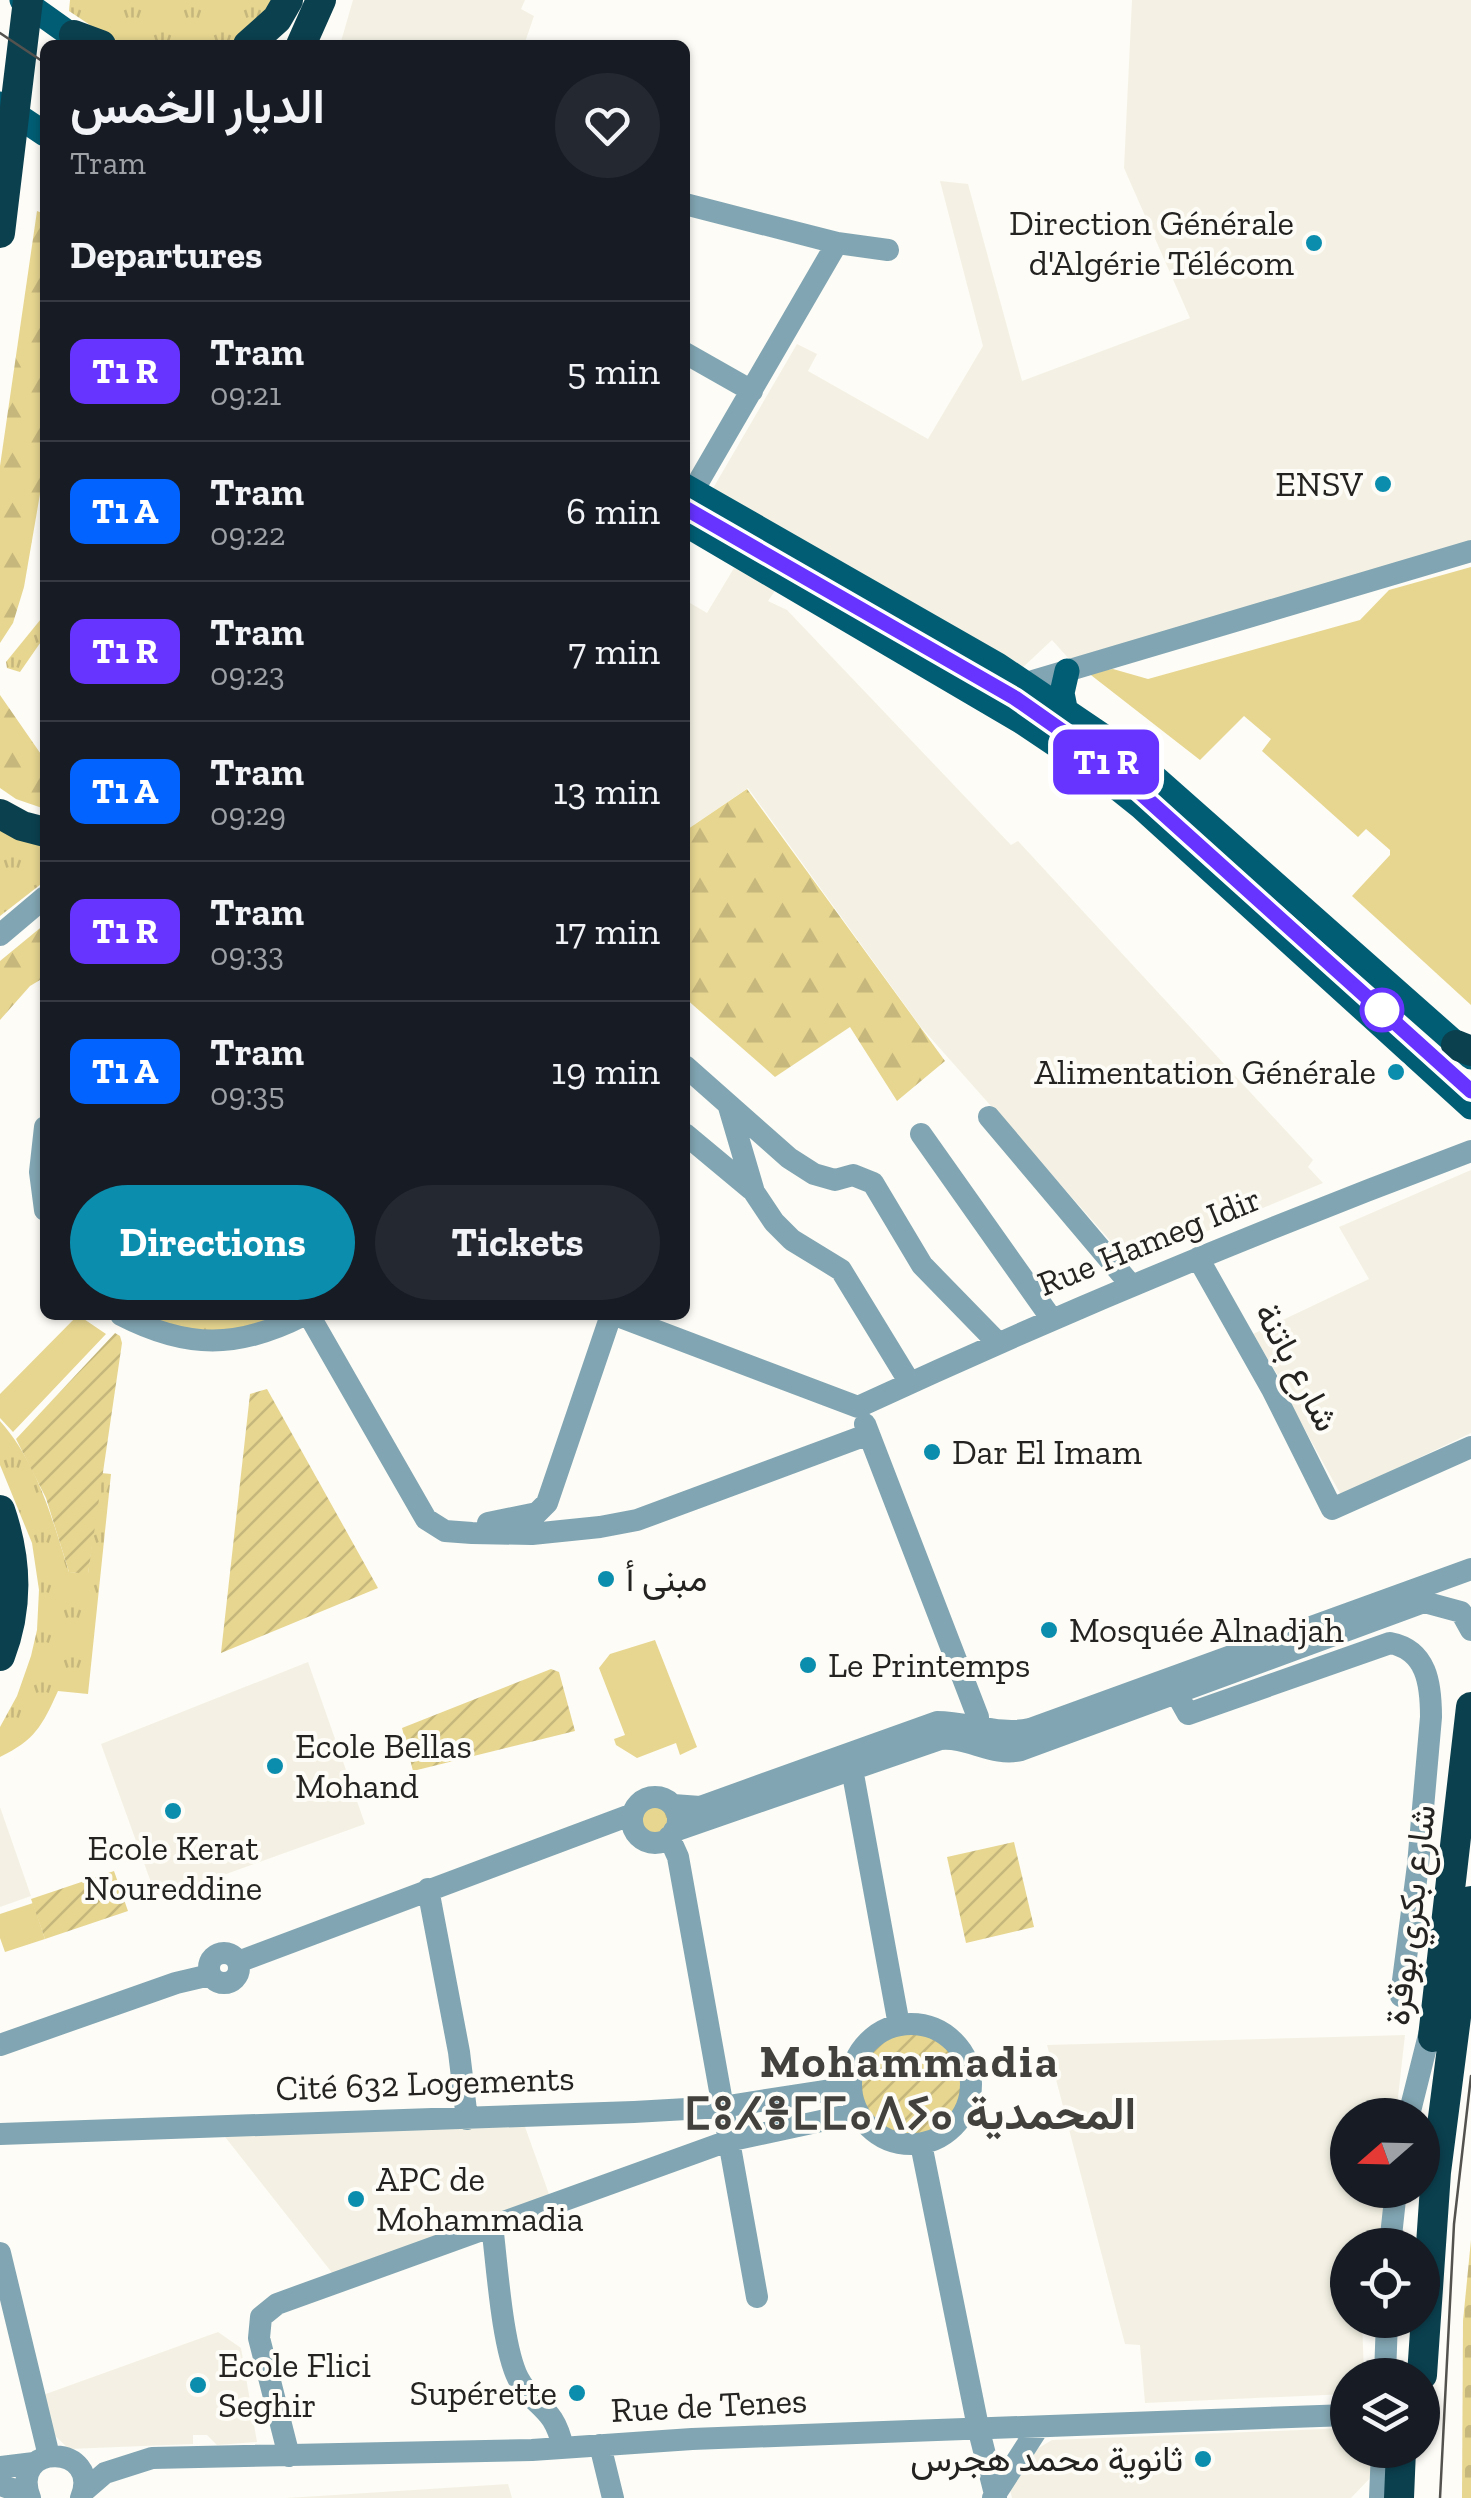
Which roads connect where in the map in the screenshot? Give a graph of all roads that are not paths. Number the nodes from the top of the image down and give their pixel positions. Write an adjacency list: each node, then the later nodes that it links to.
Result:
1 (288, 0): 3 (highway)
2 (321, 0): 4 (highway)
3 (254, 40)
4 (304, 40)
5 (40, 94): 9 (highway)
6 (0, 104): 7 (main road)
7 (40, 131)
8 (690, 205): 10 (street)
9 (0, 233)
10 (837, 243): 11 (street); 13 (street)
11 (888, 250)
12 (690, 356): 13 (street)
13 (752, 391): 14 (street)
14 (690, 487)
15 (690, 490): 19 (main road)
16 (690, 527): 28 (main road)
17 (1471, 551): 18 (street)
18 (1067, 671): 19 (street); 20 (main road)
19 (1026, 683): 20 (main road)
20 (1065, 708): 25 (main road)
21 (0, 814): 22 (highway)
22 (40, 831)
23 (40, 901): 24 (street)
24 (0, 935)
25 (1466, 1051)
26 (690, 1071): 27 (street)
27 (729, 1107): 33 (street); 42 (street)
28 (1471, 1108)
29 (989, 1118): 35 (street)
30 (921, 1134): 36 (street)
31 (690, 1138): 33 (street)
32 (1471, 1152): 34 (street, Rue Hameg Idir)
33 (754, 1192): 43 (street)
34 (1198, 1258): 35 (street, Rue Hameg Idir); 46 (street, شارع باتنة)
35 (1131, 1285): 36 (street, Rue Hameg Idir)
36 (1051, 1318): 42 (street, Rue Hameg Idir)
37 (131, 1320): 38 (street)
38 (297, 1320)
39 (310, 1320): 48 (street)
40 (611, 1320): 48 (street)
41 (626, 1320): 44 (street)
42 (997, 1342): 43 (street, Rue Hameg Idir)
43 (910, 1383): 44 (street, Rue Hameg Idir)
44 (858, 1407): 45 (street)
45 (869, 1434): 48 (street); 55 (street)
46 (1471, 1447)
47 (0, 1510): 51 (highway)
48 (445, 1531)
49 (1471, 1569): 53 (street)
50 (1471, 1630): 53 (street)
51 (1, 1654): 52 (highway)
52 (0, 1684)
53 (1171, 1685): 55 (street); 62 (street)
54 (1471, 1707): 63 (highway, شارع بكري بوقرة)
55 (976, 1735): 56 (street)
56 (850, 1761): 57 (street); 59 (street); 64 (street)
57 (673, 1805): 58 (street); 59 (street)
58 (633, 1814): 59 (street); 60 (street)
59 (672, 1834): 69 (street)
60 (428, 1890): 65 (street); 71 (street)
61 (1471, 1901): 78 (highway, شارع بكري بوقرة)
62 (1402, 1996)
63 (1438, 2000): 67 (street); 68 (highway, شارع بكري بوقرة)
64 (899, 2024): 66 (street); 74 (street)
65 (0, 2045)
66 (850, 2087): 69 (street, Cité 632 Logements); 70 (street)
67 (1413, 2098)
68 (1426, 2098)
69 (722, 2107): 71 (street, Cité 632 Logements); 73 (street)
70 (858, 2112): 73 (street); 74 (street)
71 (466, 2119): 72 (street, Cité 632 Logements)
72 (0, 2134)
73 (728, 2141): 75 (street); 77 (street)
74 (921, 2144): 80 (street)
75 (492, 2225): 83 (street); 84 (street)
76 (0, 2253): 86 (street)
77 (757, 2297)
78 (1423, 2358)
79 (1330, 2416): 81 (street, Rue de Tenes)
80 (978, 2427): 81 (street, Rue de Tenes); 82 (street, Rue de Tenes); 94 (street)
81 (1038, 2428): 94 (street)
82 (600, 2445): 83 (street, Rue de Tenes); 95 (street)
83 (563, 2448): 84 (street, Rue de Tenes)
84 (289, 2456): 85 (street, Rue de Tenes)
85 (152, 2458): 86 (street); 92 (street, Rue de Tenes)
86 (51, 2459): 87 (street); 92 (street); 93 (street)
87 (0, 2467)
88 (1381, 2468): 96 (street)
89 (1400, 2468): 97 (highway)
90 (1419, 2468): 98 (highway)
91 (0, 2485): 93 (street)
92 (82, 2495)
93 (28, 2496)
94 (995, 2496)
95 (613, 2498)
96 (1380, 2498)
97 (1399, 2498)
98 (1418, 2498)

